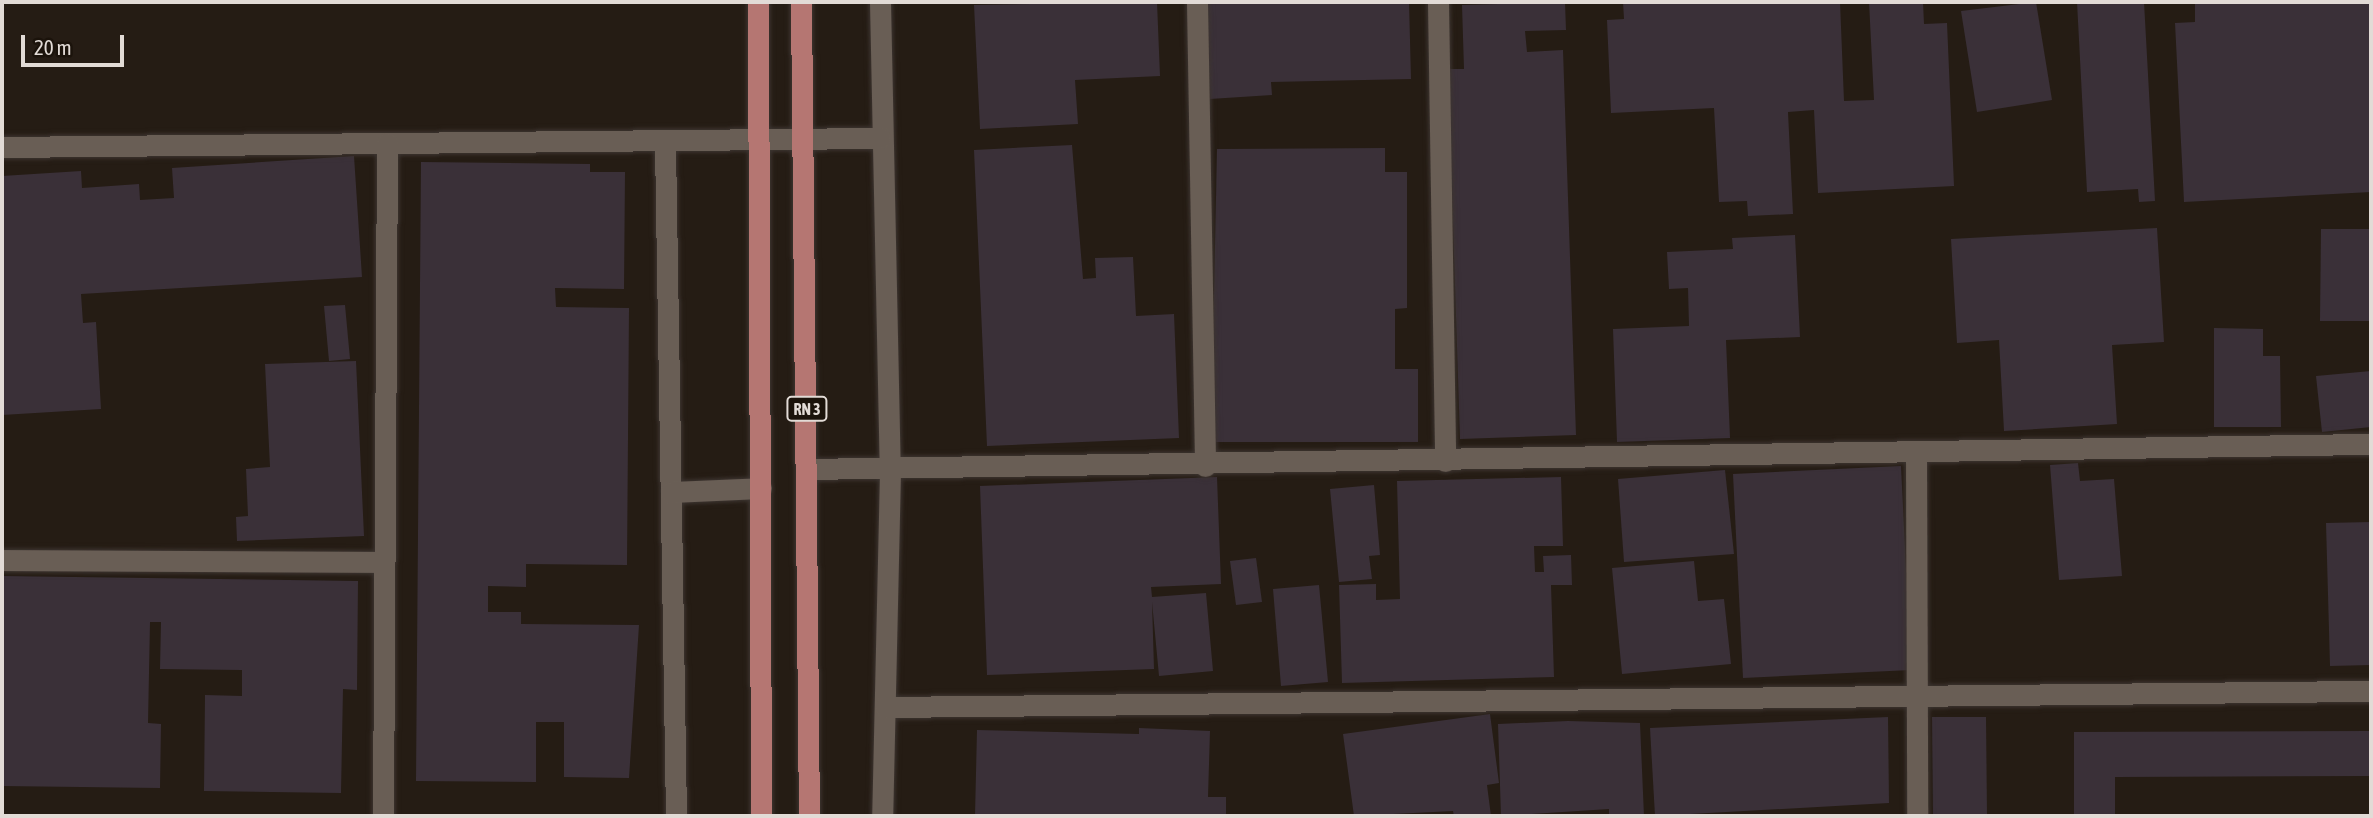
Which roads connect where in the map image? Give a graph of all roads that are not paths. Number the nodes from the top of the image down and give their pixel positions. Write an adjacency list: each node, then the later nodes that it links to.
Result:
1 (758, 2): 8 (highway, RN 3)
2 (801, 2): 7 (highway, RN 3)
3 (880, 2): 6 (street)
4 (1197, 2): 15 (street)
5 (1438, 2): 14 (street)
6 (880, 138): 7 (street); 17 (street)
7 (804, 141): 8 (street); 16 (highway, RN 3)
8 (760, 142): 10 (street); 18 (highway, RN 3)
9 (387, 143): 10 (street); 11 (street); 21 (street)
10 (665, 145): 19 (street)
11 (2, 147)
12 (2371, 444): 13 (street)
13 (1916, 453): 14 (street); 23 (street)
14 (1445, 461): 15 (street)
15 (1205, 466): 17 (street)
16 (807, 469): 17 (street); 28 (highway, RN 3)
17 (890, 472): 24 (street)
18 (761, 488): 19 (street); 27 (highway, RN 3)
19 (671, 492): 26 (street)
20 (2, 560): 21 (street)
21 (384, 562): 25 (street)
22 (2371, 691): 23 (street)
23 (1918, 700): 24 (street); 30 (street)
24 (885, 707): 29 (street)
25 (383, 816)
26 (676, 816)
27 (761, 816)
28 (808, 816)
29 (882, 816)
30 (1917, 816)

